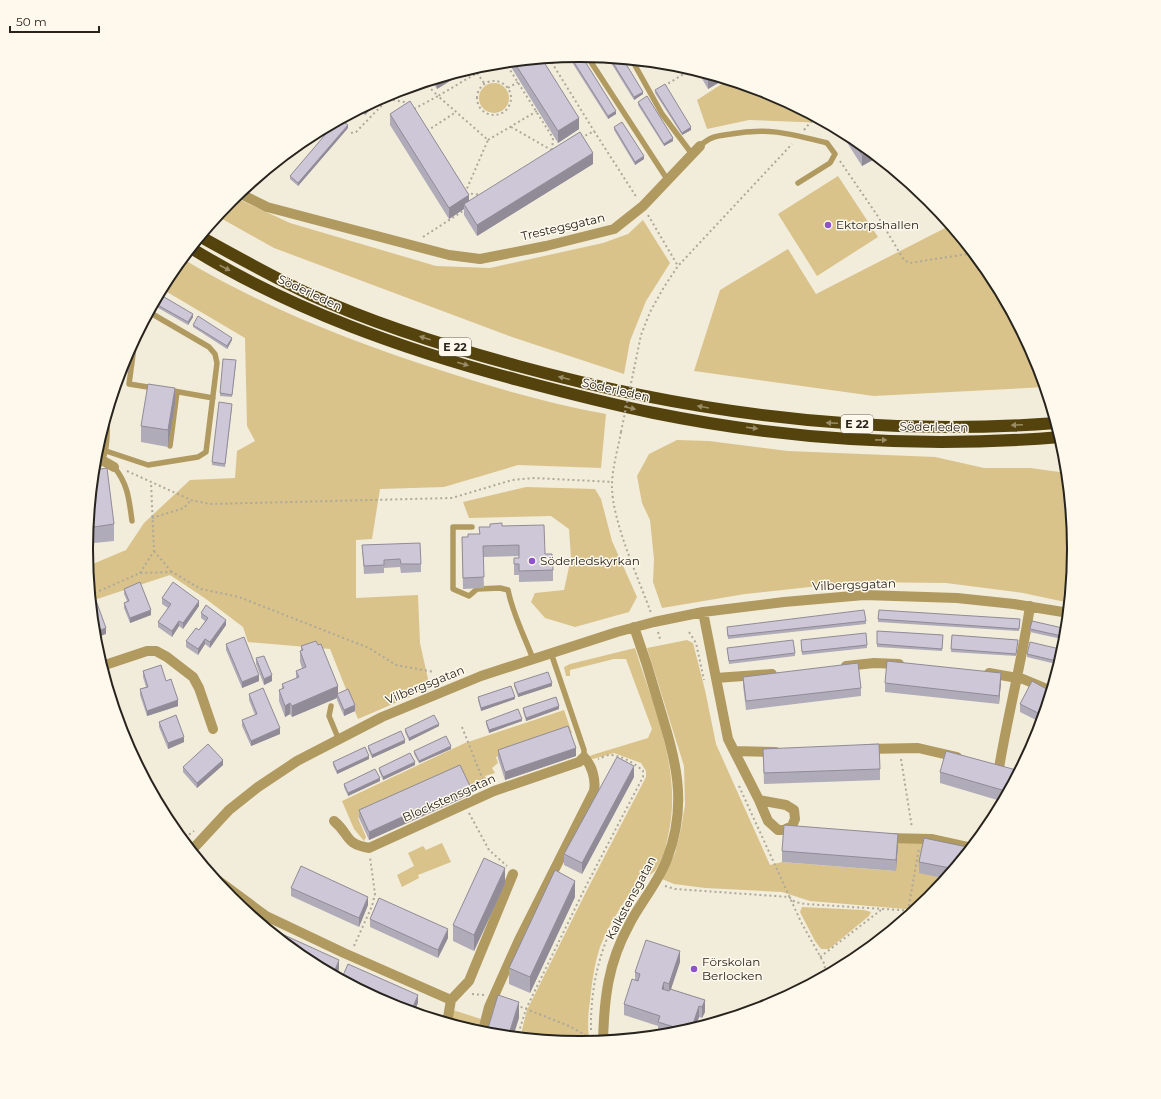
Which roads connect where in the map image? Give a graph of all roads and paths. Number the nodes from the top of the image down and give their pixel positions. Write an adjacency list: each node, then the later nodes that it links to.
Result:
1 (591, 62): 33 (lane)
2 (552, 63): 22 (path)
3 (635, 65): 11 (lane)
4 (508, 67): 7 (path)
5 (477, 73): 8 (path); 12 (path)
6 (685, 73): 11 (path)
7 (518, 82): 10 (path); 16 (path)
8 (484, 84): 10 (path); 10 (path)
9 (429, 86): 12 (path)
10 (508, 88)
11 (651, 94): 30 (lane)
12 (438, 96): 15 (path); 17 (path)
13 (392, 100): 15 (path)
14 (383, 104): 23 (path)
15 (411, 110): 18 (path)
16 (537, 111): 21 (path); 29 (path)
17 (456, 112): 20 (path); 25 (path)
18 (414, 114)
19 (812, 121): 24 (path)
20 (424, 127)
21 (511, 127): 25 (path); 29 (path)
22 (594, 132): 26 (path); 39 (path)
23 (351, 133)
24 (799, 136): 27 (lane, Trestegsgatan); 31 (lane, Trestegsgatan); 45 (path)
25 (488, 140): 36 (path)
26 (576, 141)
27 (700, 146): 30 (street, Trestegsgatan)
28 (558, 149): 29 (path)
29 (552, 151): 32 (path)
30 (692, 154): 33 (street, Trestegsgatan)
31 (835, 154): 34 (lane); 44 (path)
32 (546, 155)
33 (667, 180): 39 (street, Trestegsgatan)
34 (798, 183)
35 (462, 187): 36 (path)
36 (466, 193): 38 (path)
37 (245, 196): 42 (street, Trestegsgatan)
38 (479, 199)
39 (642, 206): 42 (street, Trestegsgatan); 45 (path)
40 (467, 208): 42 (path)
41 (205, 239): 50 (highway, Söderleden / E 22, one-way to 41)
42 (409, 245)
43 (196, 251): 51 (highway, Söderleden / E 22, one-way to 51)
44 (968, 254)
45 (678, 266): 57 (path, bridge)
46 (153, 315): 49 (lane)
47 (132, 359): 48 (lane)
48 (177, 392): 49 (lane); 52 (lane)
49 (213, 398): 53 (lane)
50 (1051, 423)
51 (1055, 437)
52 (170, 446)
53 (101, 455)
54 (102, 456): 55 (street)
55 (114, 467): 56 (path); 60 (lane)
56 (151, 482): 58 (path); 59 (path)
57 (612, 482): 58 (path); 69 (path)
58 (191, 500): 59 (path)
59 (152, 518): 62 (path)
60 (132, 521)
61 (472, 527): 74 (lane)
62 (154, 551): 63 (path); 64 (path)
63 (172, 572): 64 (path); 78 (path)
64 (140, 573): 65 (path)
65 (95, 593)
66 (1030, 606): 67 (street, Vilbergsgatan); 68 (street, Vilbergsgatan); 82 (street)
67 (703, 612): 69 (street, Vilbergsgatan); 81 (street)
68 (1064, 612)
69 (654, 622): 70 (street, Vilbergsgatan); 72 (path)
70 (634, 627): 73 (street, Vilbergsgatan); 111 (street, Kalkstensgatan)
71 (689, 632): 83 (path)
72 (660, 639)
73 (551, 653): 74 (street, Vilbergsgatan); 94 (lane)
74 (533, 658): 88 (street, Vilbergsgatan)
75 (107, 664): 87 (street)
76 (907, 665): 77 (street)
77 (838, 667)
78 (434, 672)
79 (975, 672): 82 (street)
80 (778, 673): 81 (street)
81 (716, 678): 91 (street)
82 (1017, 678): 84 (street); 95 (street)
83 (705, 685)
84 (1047, 689)
85 (331, 706): 88 (lane)
86 (462, 727): 97 (path)
87 (213, 729)
88 (339, 740): 105 (street, Vilbergsgatan)
89 (899, 748): 90 (street); 93 (street); 106 (path)
90 (858, 749)
91 (734, 751): 92 (street); 98 (street)
92 (787, 751)
93 (965, 759)
94 (587, 760): 97 (street, Blockstensgatan); 121 (street); 123 (path)
95 (1012, 772)
96 (738, 785): 113 (path)
97 (489, 793): 99 (street, Blockstensgatan)
98 (758, 800): 101 (street); 101 (street)
99 (464, 804): 109 (street, Blockstensgatan); 110 (path)
100 (334, 821): 109 (street)
101 (784, 830): 102 (street)
102 (800, 832)
103 (187, 836): 105 (path)
104 (877, 837): 106 (street)
105 (202, 838): 107 (street, Vilbergsgatan)
106 (917, 839): 108 (street); 115 (path)
107 (195, 847)
108 (966, 847)
109 (369, 848): 117 (path)
110 (513, 874): 120 (street)
111 (656, 880): 113 (path); 127 (street, Kalkstensgatan)
112 (637, 889): 129 (path)
113 (789, 897): 114 (path); 118 (path)
114 (881, 909): 115 (path); 118 (path)
115 (908, 911)
116 (267, 922): 117 (street)
117 (351, 956): 120 (street)
118 (820, 957): 119 (path)
119 (824, 972)
120 (454, 996): 121 (path); 124 (street)
121 (495, 996): 125 (street)
122 (514, 1004): 123 (path)
123 (526, 1009): 126 (path); 128 (path)
124 (448, 1018)
125 (484, 1028)
126 (519, 1033)
127 (603, 1036)
128 (588, 1037)
129 (592, 1037)

